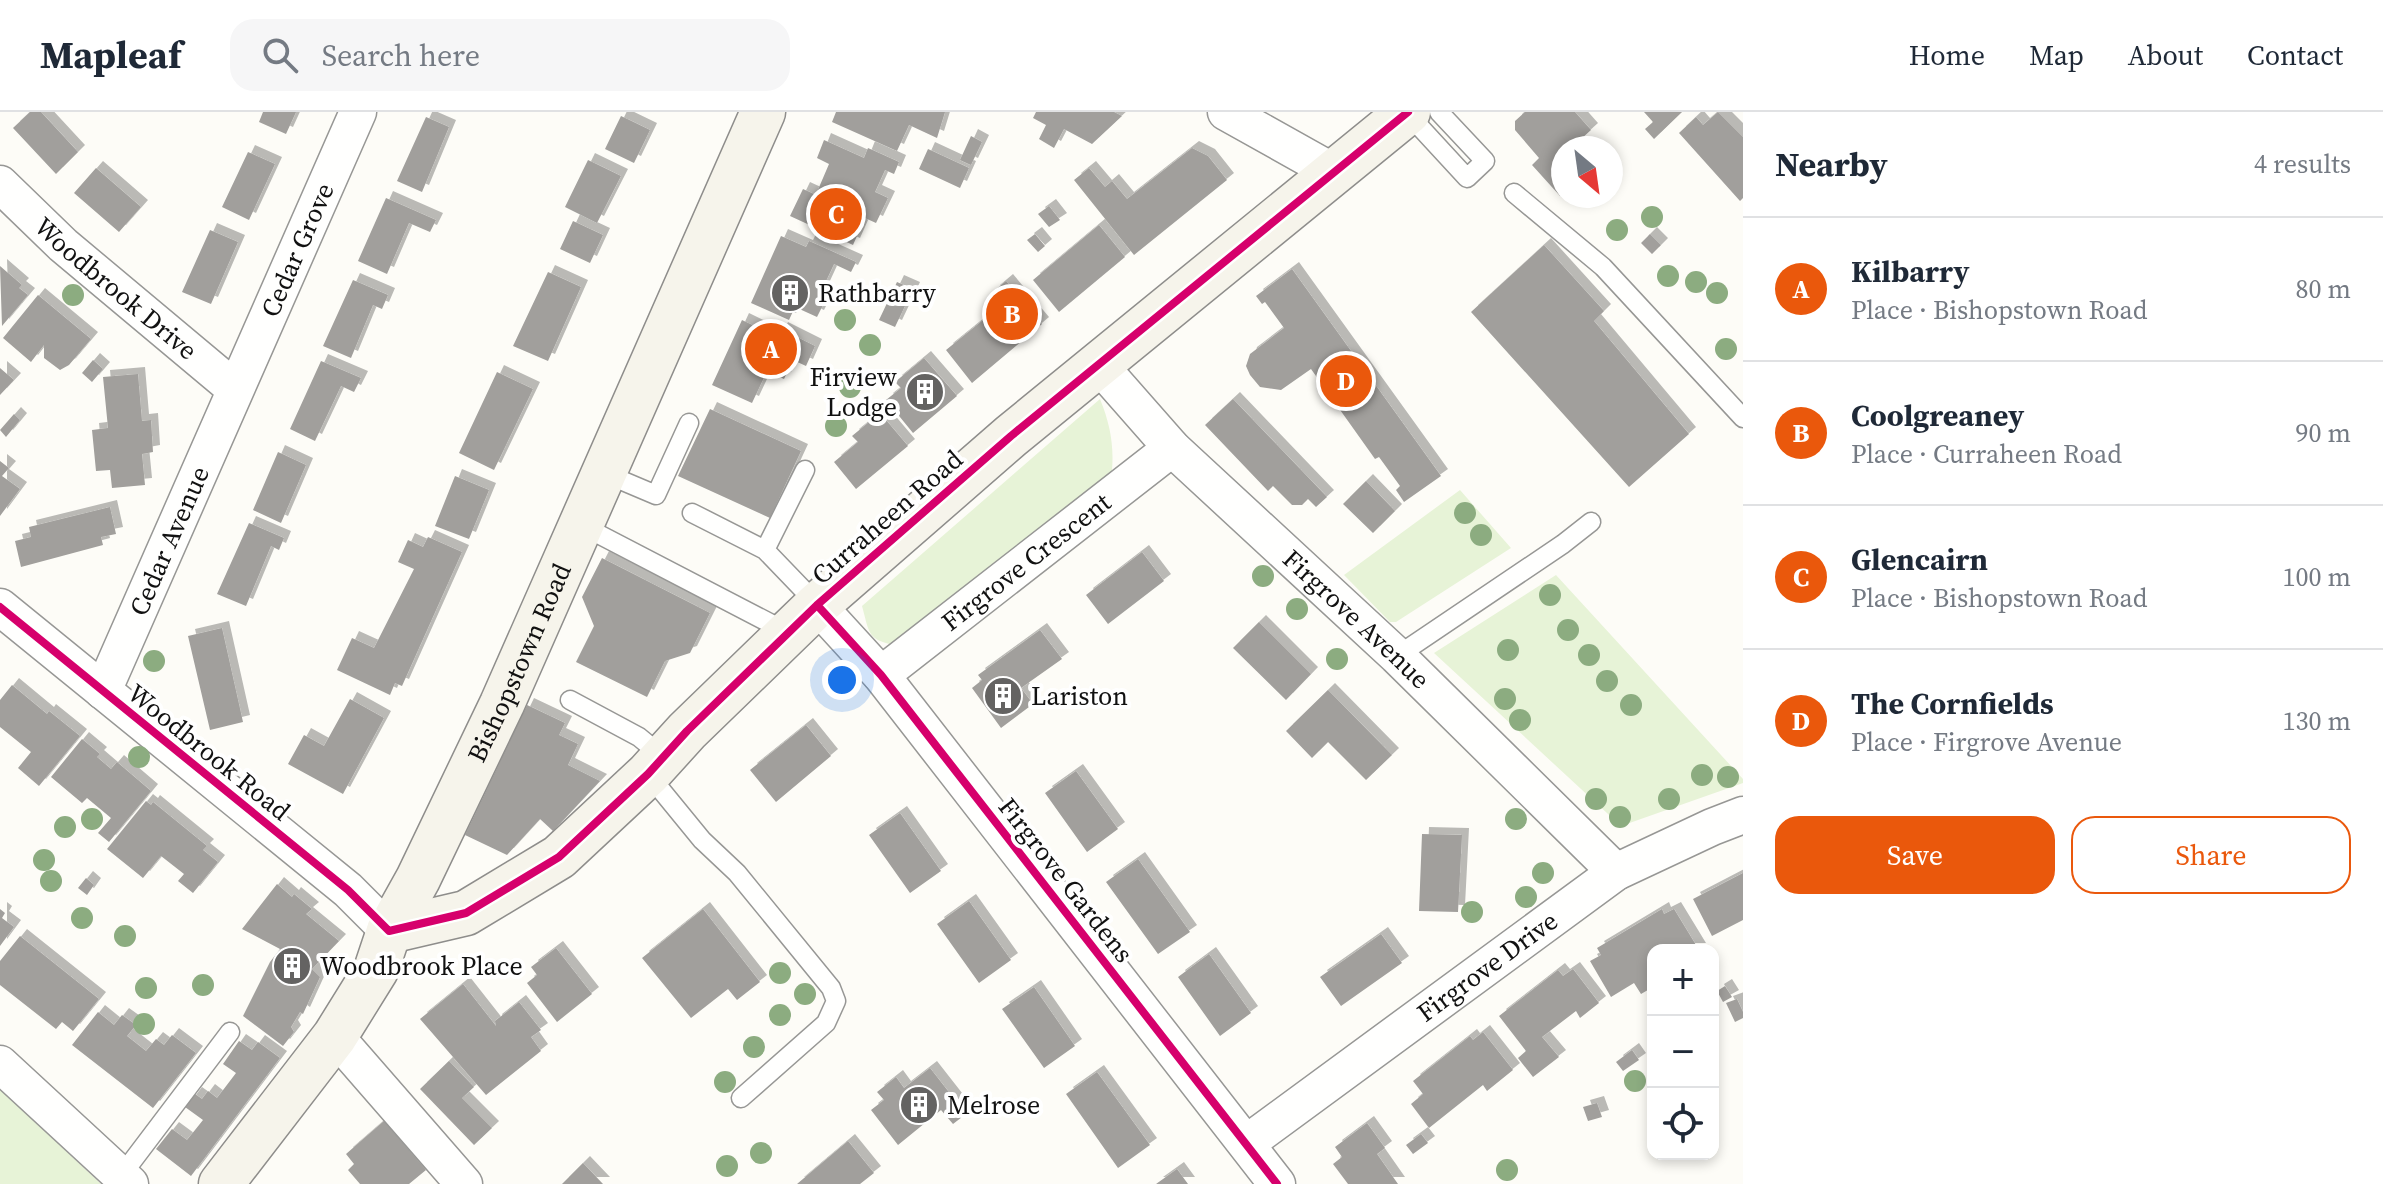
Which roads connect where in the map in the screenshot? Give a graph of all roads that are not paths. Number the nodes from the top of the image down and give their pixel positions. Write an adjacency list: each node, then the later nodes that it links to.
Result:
1 (358, 112): 10 (street, Cedar Grove)
2 (763, 112): 15 (street, Bishopstown Road)
3 (1226, 112): 6 (street)
4 (1407, 112): 5 (lane); 6 (street, Curraheen Road)
5 (1439, 112)
6 (1335, 173): 9 (street, Curraheen Road)
7 (0, 184): 10 (street, Woodbrook Drive)
8 (1514, 193): 11 (lane)
9 (1099, 365): 13 (street, Firgrove Avenue); 21 (street, Curraheen Road)
10 (235, 389): 24 (street, Cedar Avenue)
11 (1743, 418)
12 (689, 423): 15 (lane)
13 (1172, 448): 22 (street, Firgrove Avenue); 23 (street, Firgrove Crescent)
14 (805, 470): 19 (lane)
15 (604, 473): 17 (street, Bishopstown Road)
16 (692, 513): 19 (lane)
17 (581, 525): 21 (lane); 29 (street, Bishopstown Road)
18 (1584, 528): 22 (lane)
19 (765, 550): 21 (lane)
20 (0, 607): 24 (street, Woodbrook Road)
21 (802, 618): 23 (street, Firgrove Gardens); 26 (street, Curraheen Road)
22 (1397, 656): 28 (street, Firgrove Avenue)
23 (881, 675): 34 (street, Firgrove Gardens)
24 (103, 691): 29 (street, Woodbrook Road)
25 (570, 700): 26 (lane)
26 (655, 765): 29 (street, Curraheen Road); 33 (lane)
27 (1743, 815): 28 (street, Firgrove Drive)
28 (1616, 872): 34 (street, Firgrove Drive)
29 (389, 931): 31 (street, Bishopstown Road)
30 (230, 1032): 35 (lane)
31 (335, 1036): 36 (street, Bishopstown Road); 37 (street)
32 (0, 1064): 35 (street)
33 (741, 1098)
34 (1247, 1143): 38 (street, Firgrove Gardens)
35 (126, 1180)
36 (221, 1184)
37 (464, 1184)
38 (1277, 1184)

